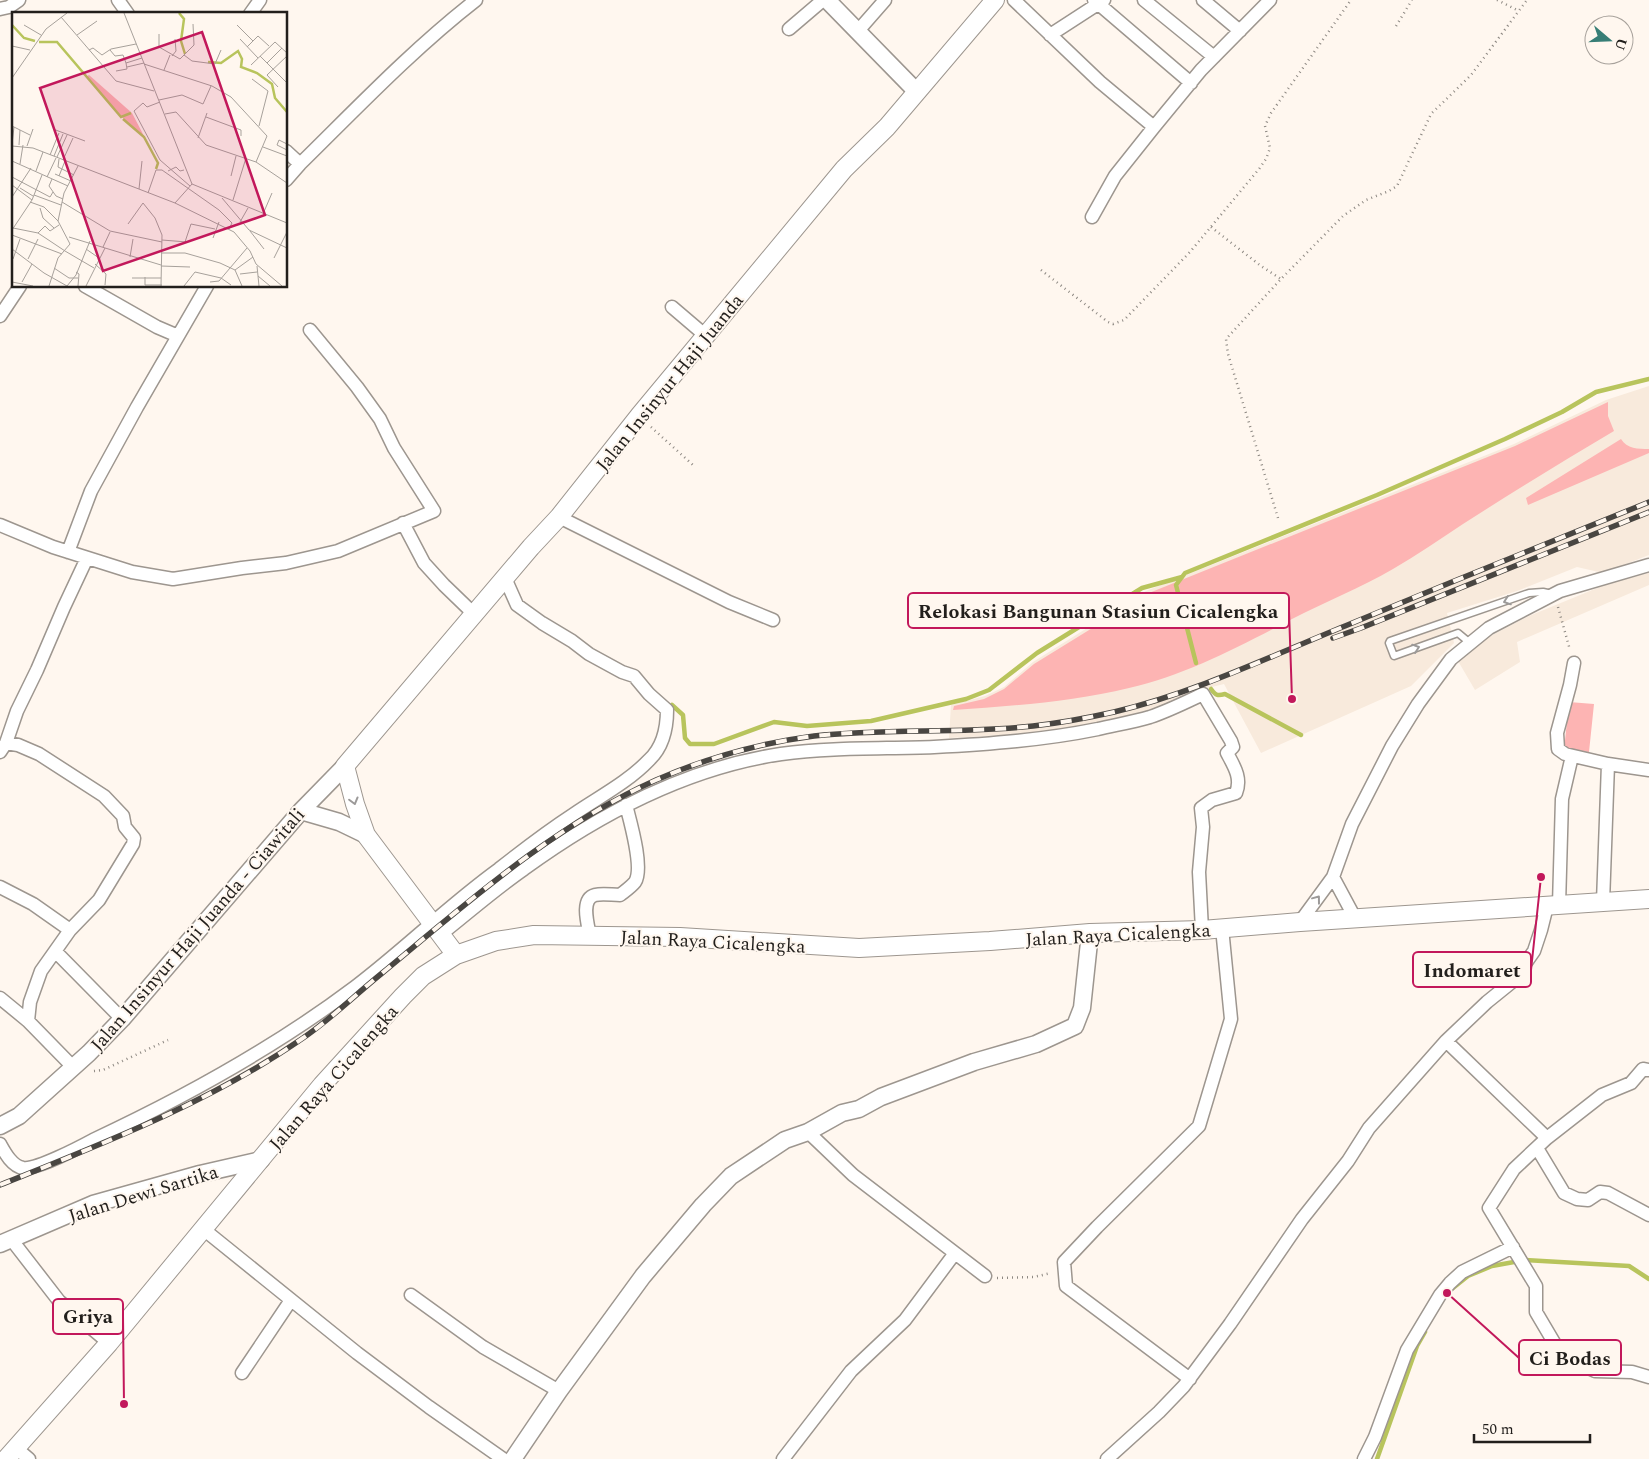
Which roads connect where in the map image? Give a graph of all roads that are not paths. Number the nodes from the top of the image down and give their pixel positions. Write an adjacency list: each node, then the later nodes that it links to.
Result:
1 (19, 0): 12 (street)
2 (260, 0): 13 (street)
3 (476, 0): 23 (street)
4 (825, 0): 14 (street); 16 (street)
5 (885, 0): 16 (street)
6 (1014, 0): 17 (street)
7 (1144, 0): 18 (street)
8 (1203, 0): 15 (street)
9 (1270, 0): 15 (street)
10 (992, 1): 20 (main road, Jalan Insinyur Haji Juanda)
11 (1099, 1): 17 (street); 19 (street)
12 (0, 9)
13 (251, 12)
14 (789, 29)
15 (1240, 31): 18 (street)
16 (857, 32): 20 (street)
17 (1050, 35): 21 (street)
18 (1214, 57): 19 (street)
19 (1191, 83): 21 (street)
20 (917, 92): 33 (main road, Jalan Insinyur Haji Juanda)
21 (1154, 127): 25 (street)
22 (288, 153): 23 (street)
23 (300, 164): 24 (street)
24 (288, 178)
25 (1092, 217)
26 (19, 288): 30 (street)
27 (89, 288): 32 (street)
28 (206, 288): 32 (street)
29 (672, 307): 33 (street)
30 (0, 316)
31 (310, 330): 35 (street)
32 (178, 336): 37 (street)
33 (706, 336): 34 (main road, Jalan Insinyur Haji Juanda)
34 (559, 517): 40 (main road, Jalan Insinyur Haji Juanda); 43 (street)
35 (403, 524): 38 (street); 42 (street)
36 (0, 525): 37 (street)
37 (68, 552): 38 (street)
38 (87, 558): 46 (street)
39 (1649, 565): 41 (street)
40 (505, 578): 42 (main road, Jalan Insinyur Haji Juanda); 62 (street)
41 (1556, 601): 44 (street); 44 (lane, one-way to 44)
42 (474, 614): 49 (main road, Jalan Insinyur Haji Juanda)
43 (772, 620)
44 (1470, 643): 54 (street)
45 (1574, 663): 47 (street)
46 (3, 748): 63 (street)
47 (1572, 756): 48 (street); 58 (street)
48 (1608, 764): 50 (street); 57 (street)
49 (345, 766): 52 (street, Jalan Insinyur Haji Juanda - Ciawitali); 53 (main road, one-way to 53)
50 (1649, 770)
51 (626, 804): 62 (street); 64 (street); 66 (street)
52 (301, 811): 53 (street); 70 (street, Jalan Insinyur Haji Juanda - Ciawitali)
53 (366, 835): 62 (main road)
54 (1334, 877): 59 (street); 60 (street, one-way to 54)
55 (0, 887): 63 (street)
56 (1649, 899): 57 (main road, Jalan Raya Cicalengka)
57 (1603, 902): 58 (main road, Jalan Raya Cicalengka)
58 (1553, 905): 59 (main road, Jalan Raya Cicalengka); 72 (street)
59 (1355, 918): 60 (main road, Jalan Raya Cicalengka)
60 (1300, 922): 61 (main road, Jalan Raya Cicalengka)
61 (1222, 928): 64 (main road, Jalan Raya Cicalengka); 92 (street)
62 (436, 929): 68 (main road); 78 (street)
63 (70, 930): 67 (street)
64 (1202, 930): 65 (main road, Jalan Raya Cicalengka)
65 (1090, 934): 66 (main road, Jalan Raya Cicalengka); 76 (street)
66 (590, 936): 68 (main road, Jalan Raya Cicalengka)
67 (55, 951): 70 (street); 71 (street)
68 (456, 955): 80 (main road, Jalan Raya Cicalengka)
69 (0, 998): 71 (street)
70 (122, 1019): 73 (street, Jalan Insinyur Haji Juanda - Ciawitali)
71 (28, 1021): 73 (street)
72 (1446, 1041): 77 (street); 92 (street)
73 (73, 1067): 75 (street, Jalan Insinyur Haji Juanda - Ciawitali)
74 (1649, 1070): 77 (street)
75 (0, 1126)
76 (808, 1132): 85 (street); 93 (street)
77 (1547, 1138): 79 (street)
78 (0, 1144)
79 (1537, 1148): 81 (street); 84 (street)
80 (261, 1160): 82 (main road, Jalan Raya Cicalengka); 83 (street, Jalan Dewi Sartika)
81 (1649, 1216)
82 (202, 1228): 88 (street); 89 (main road, Jalan Raya Cicalengka)
83 (5, 1242): 89 (street)
84 (1514, 1249): 91 (street); 100 (street)
85 (954, 1252): 86 (street); 98 (street)
86 (985, 1276)
87 (411, 1295): 93 (street)
88 (291, 1300): 90 (street); 96 (street)
89 (109, 1342): 94 (main road, Jalan Raya Cicalengka)
90 (242, 1373)
91 (1649, 1377)
92 (1190, 1379): 99 (street)
93 (559, 1391): 97 (street)
94 (11, 1453): 95 (street)
95 (30, 1459)
96 (503, 1459)
97 (513, 1459)
98 (783, 1459)
99 (1107, 1459)
100 (1364, 1459)

